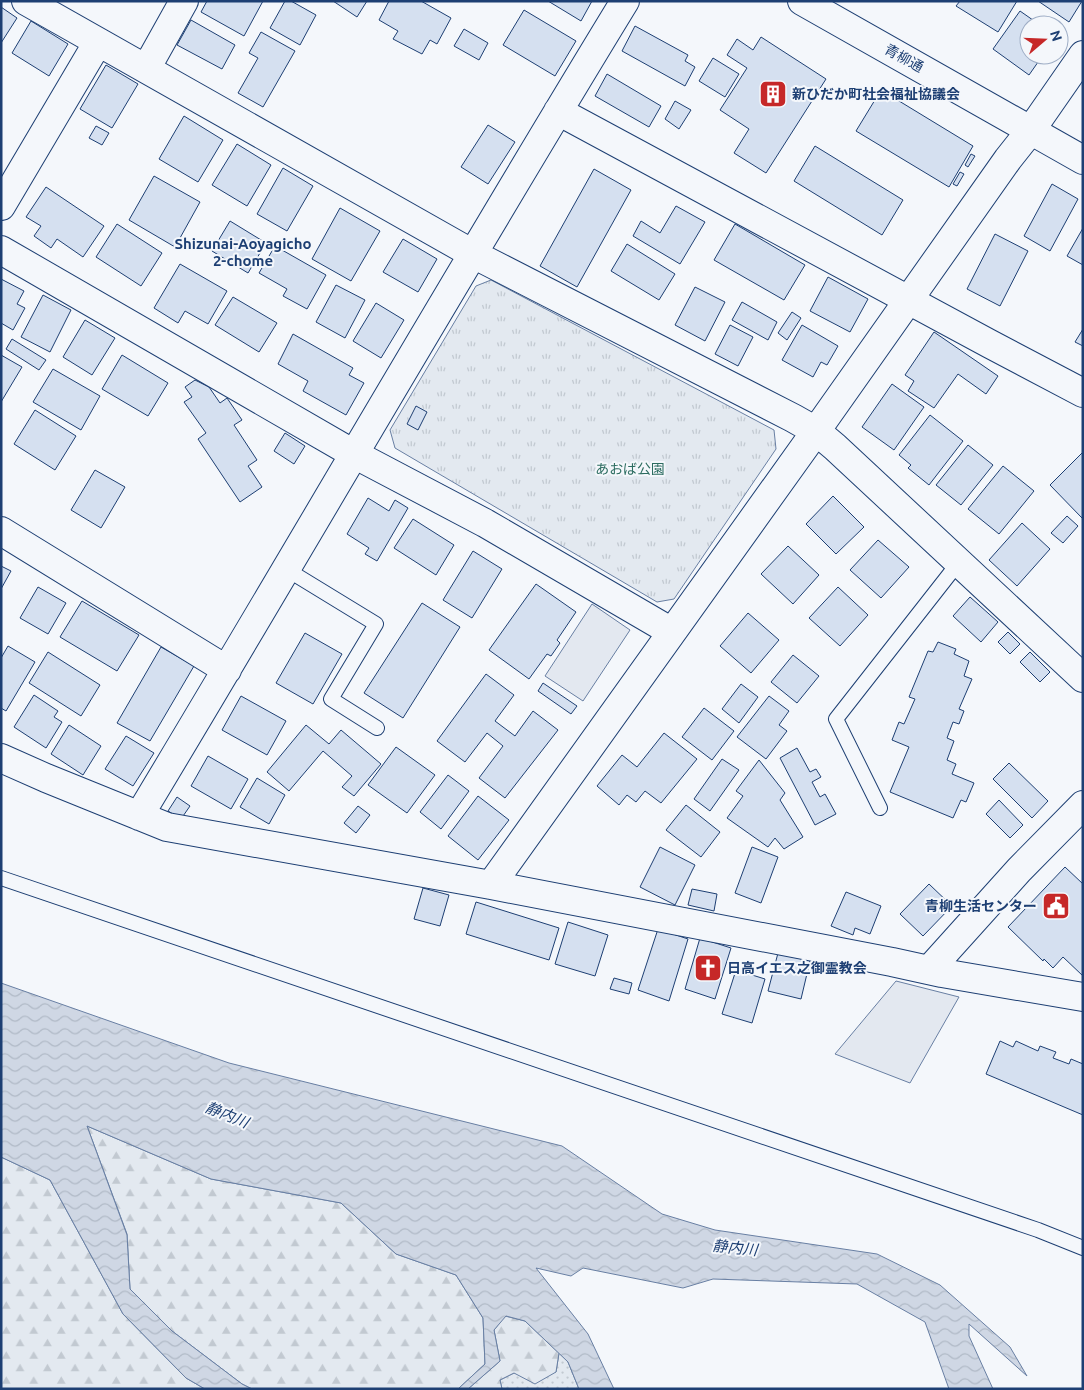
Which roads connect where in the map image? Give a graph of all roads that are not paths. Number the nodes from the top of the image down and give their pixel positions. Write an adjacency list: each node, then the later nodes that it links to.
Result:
1 (26, 1): 5 (street)
2 (184, 1): 7 (street)
3 (625, 1): 8 (street)
4 (802, 1): 9 (street, 青柳通)
5 (98, 42): 7 (street); 11 (street)
6 (1083, 55): 9 (street)
7 (146, 69): 13 (street)
8 (558, 111): 13 (street); 14 (street)
9 (1030, 130): 10 (street, 青柳通); 14 (street)
10 (1083, 160)
11 (1, 206)
12 (1, 250): 17 (street)
13 (473, 254): 16 (street); 17 (street)
14 (908, 299): 15 (street); 16 (street)
15 (1083, 393)
16 (816, 431): 19 (street); 21 (street)
17 (354, 454): 20 (street); 21 (street)
18 (1, 531): 22 (street)
19 (959, 562): 23 (street); 27 (lane)
20 (286, 569): 22 (street); 24 (lane)
21 (672, 632): 30 (street)
22 (227, 670): 28 (street)
23 (1083, 678)
24 (377, 728)
25 (1, 758): 28 (street)
26 (1083, 805): 31 (street)
27 (880, 808)
28 (139, 816): 30 (street)
29 (1, 878): 33 (lane)
30 (491, 885): 31 (street)
31 (929, 970): 32 (street)
32 (1083, 997)
33 (1083, 1248)

